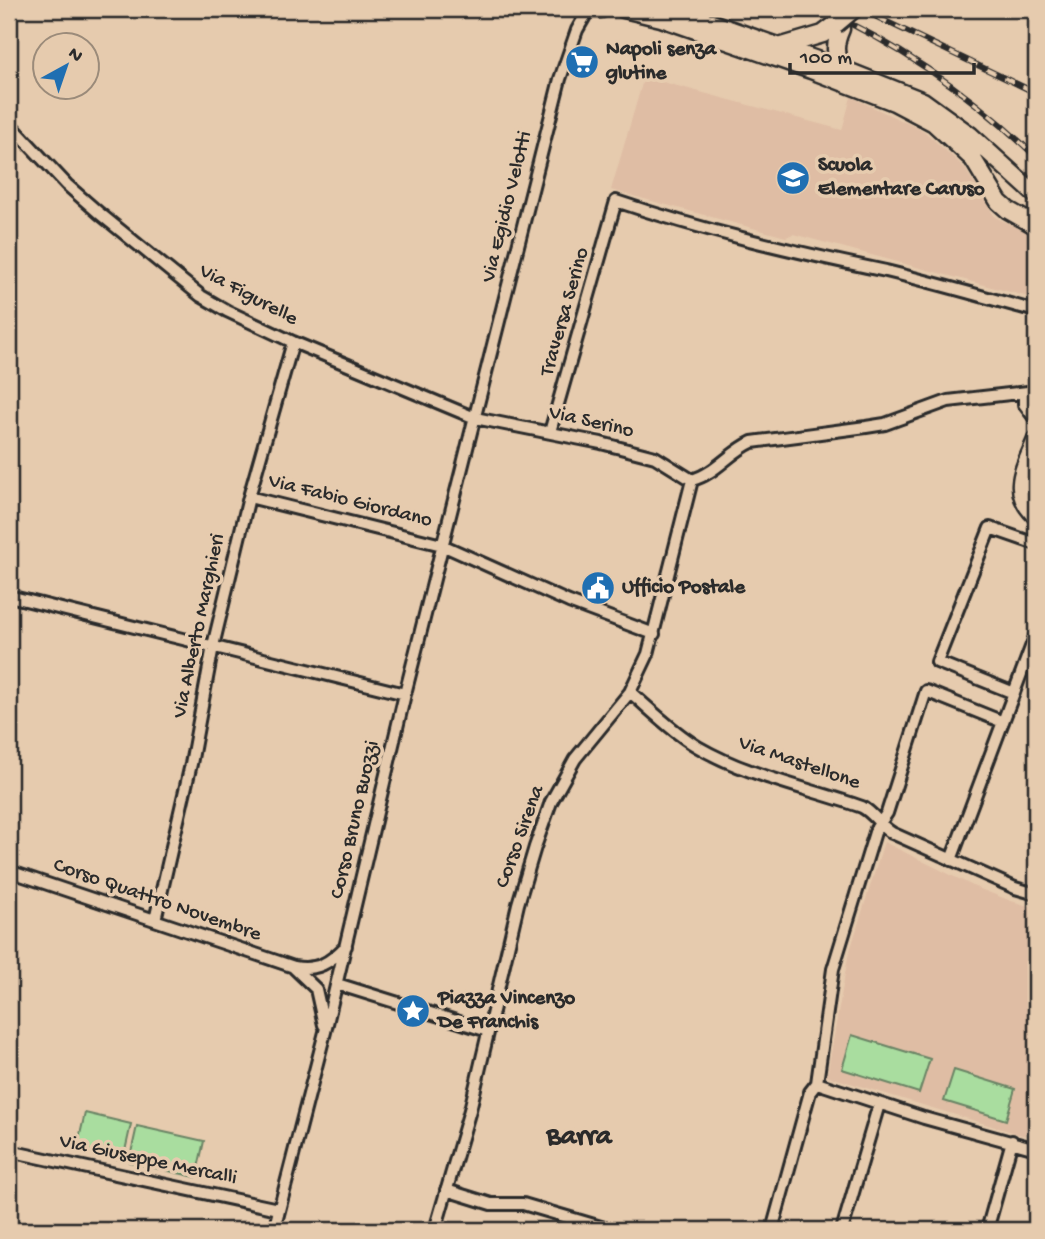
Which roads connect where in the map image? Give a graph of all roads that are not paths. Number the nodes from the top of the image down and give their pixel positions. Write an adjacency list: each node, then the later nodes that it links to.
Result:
1 (589, 9): 2 (street); 17 (street, Via Egidio Velotti)
2 (601, 9)
3 (624, 9): 7 (street)
4 (672, 9): 6 (street)
5 (839, 26): 6 (street); 7 (street); 8 (street)
6 (778, 47): 7 (street)
7 (815, 61): 8 (street); 12 (street)
8 (840, 68): 10 (street)
9 (9, 123): 15 (street, Via Figurelle)
10 (1022, 182): 11 (street); 12 (street)
11 (1036, 195)
12 (999, 202): 13 (street)
13 (1036, 226)
14 (1036, 311): 19 (street, Traversa Serino)
15 (293, 342): 17 (street, Via Figurelle); 23 (street, Via Alberto Marghieri)
16 (1033, 392): 18 (street); 22 (street)
17 (475, 418): 19 (street, Via Serino); 26 (street, Corso Bruno Buozzi)
18 (1036, 419)
19 (550, 432): 22 (street, Via Serino)
20 (1036, 440): 21 (street)
21 (1031, 463): 24 (street)
22 (692, 480): 28 (street, Corso Sirena)
23 (248, 497): 26 (street, Via Fabio Giordano); 30 (street, Via Alberto Marghieri)
24 (1036, 516)
25 (1036, 544): 32 (street)
26 (442, 545): 28 (street, Via Fabio Giordano); 33 (street, Corso Bruno Buozzi)
27 (9, 596): 30 (street)
28 (654, 634): 31 (street, Corso Sirena)
29 (1036, 635): 32 (street)
30 (213, 646): 33 (street); 39 (street, Via Alberto Marghieri)
31 (630, 692): 35 (street, Via Mastellone); 43 (street, Corso Sirena)
32 (1014, 693): 34 (street)
33 (405, 694): 40 (street, Corso Bruno Buozzi)
34 (1003, 722): 35 (street); 36 (street)
35 (879, 823): 36 (street, Via Mastellone); 45 (street)
36 (951, 860): 38 (street, Via Mastellone)
37 (9, 871): 39 (street, Corso Quattro Novembre)
38 (1036, 894)
39 (155, 920): 41 (street, Corso Quattro Novembre)
40 (346, 945): 41 (street, Corso Quattro Novembre); 42 (street, Corso Bruno Buozzi)
41 (294, 967): 44 (street, Corso Quattro Novembre)
42 (337, 984): 43 (street); 44 (street, Corso Bruno Buozzi)
43 (488, 1031): 50 (street, Corso Sirena)
44 (326, 1032): 51 (street, Corso Bruno Buozzi)
45 (817, 1083): 46 (street); 55 (street)
46 (879, 1104): 47 (street); 56 (street)
47 (1012, 1142): 48 (street); 57 (street)
48 (1036, 1149)
49 (9, 1151): 51 (street, Via Giuseppe Mercalli)
50 (446, 1190): 53 (street, Corso Sirena); 54 (street)
51 (278, 1209): 52 (street, Corso Bruno Buozzi)
52 (274, 1230)
53 (435, 1230)
54 (611, 1230)
55 (772, 1230)
56 (842, 1230)
57 (987, 1230)

